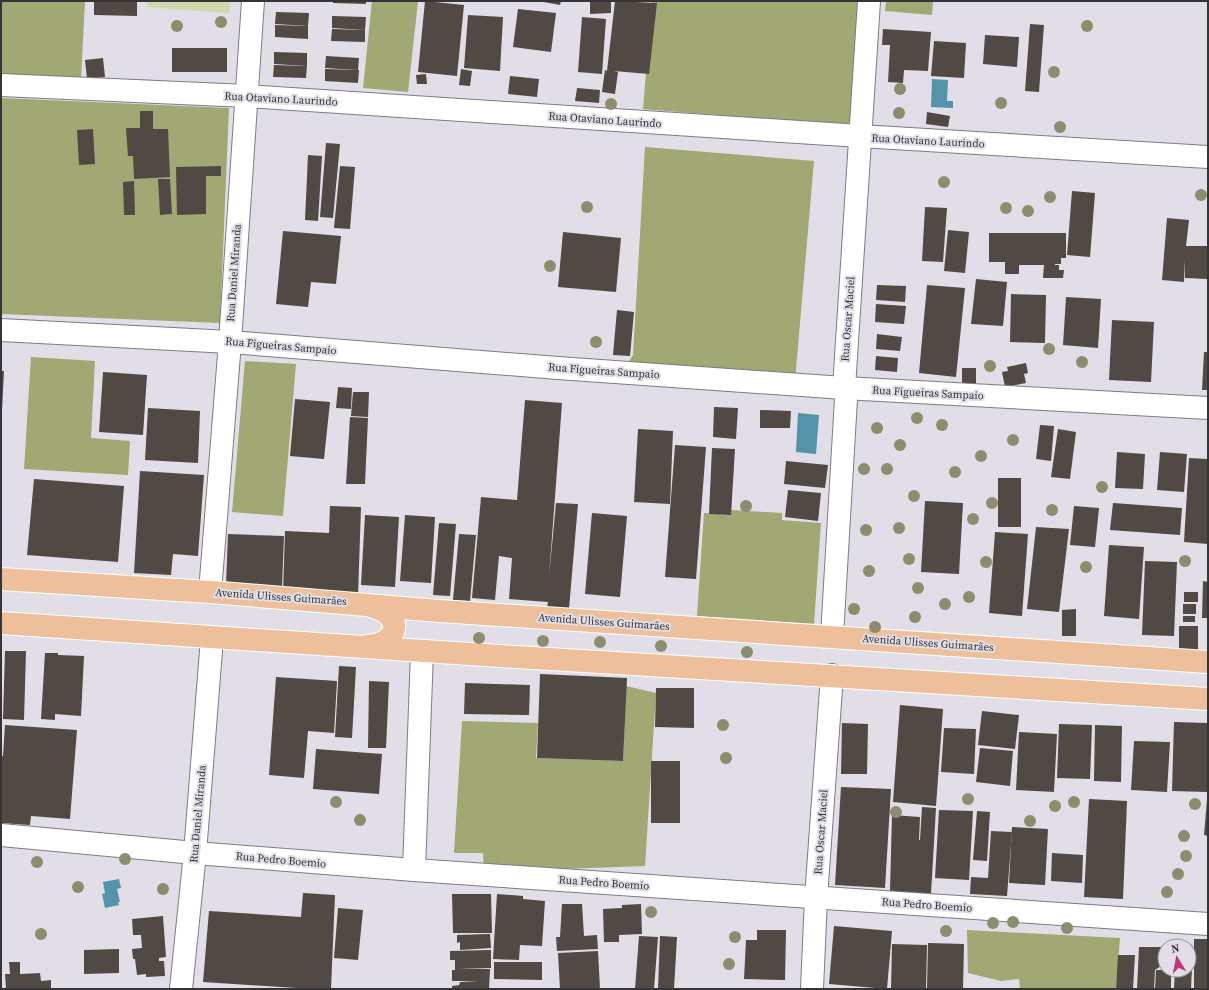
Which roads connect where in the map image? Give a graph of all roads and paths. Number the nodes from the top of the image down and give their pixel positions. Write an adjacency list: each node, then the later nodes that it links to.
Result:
1 (253, 1): 4 (street, Rua Daniel Miranda)
2 (869, 1): 5 (street, Rua Oscar Maciel)
3 (1, 85): 4 (street, Rua Otaviano Laurindo)
4 (246, 96): 5 (street, Rua Otaviano Laurindo); 8 (street, Rua Daniel Miranda)
5 (860, 136): 6 (street, Rua Otaviano Laurindo); 9 (street, Rua Oscar Maciel)
6 (1208, 157)
7 (1, 330): 8 (street, Rua Figueiras Sampaio)
8 (230, 342): 9 (street, Rua Figueiras Sampaio); 12 (street, Rua Daniel Miranda)
9 (844, 388): 10 (street, Rua Figueiras Sampaio); 16 (street, Rua Oscar Maciel)
10 (1208, 408)
11 (1, 580): 12 (main road, Avenida Ulisses Guimarães)
12 (210, 592): 13 (main road, Avenida Ulisses Guimarães)
13 (362, 604): 14 (main road, Avenida Ulisses Guimarães); 18 (main road)
14 (439, 611): 16 (main road, Avenida Ulisses Guimarães); 19 (main road)
15 (1, 623): 17 (main road)
16 (832, 636): 20 (main road, Avenida Ulisses Guimarães)
17 (212, 638): 18 (main road); 24 (street, Rua Daniel Miranda)
18 (352, 648): 19 (main road)
19 (430, 653): 21 (main road); 25 (street)
20 (1208, 662)
21 (832, 675): 22 (main road); 26 (street, Rua Oscar Maciel)
22 (1208, 699)
23 (1, 835): 24 (street, Rua Pedro Boemio)
24 (195, 853): 25 (street, Rua Pedro Boemio); 28 (street, Rua Daniel Miranda)
25 (414, 870): 26 (street, Rua Pedro Boemio)
26 (816, 898): 27 (street, Rua Pedro Boemio); 29 (street, Rua Oscar Maciel)
27 (1208, 924)
28 (181, 989)
29 (812, 989)

